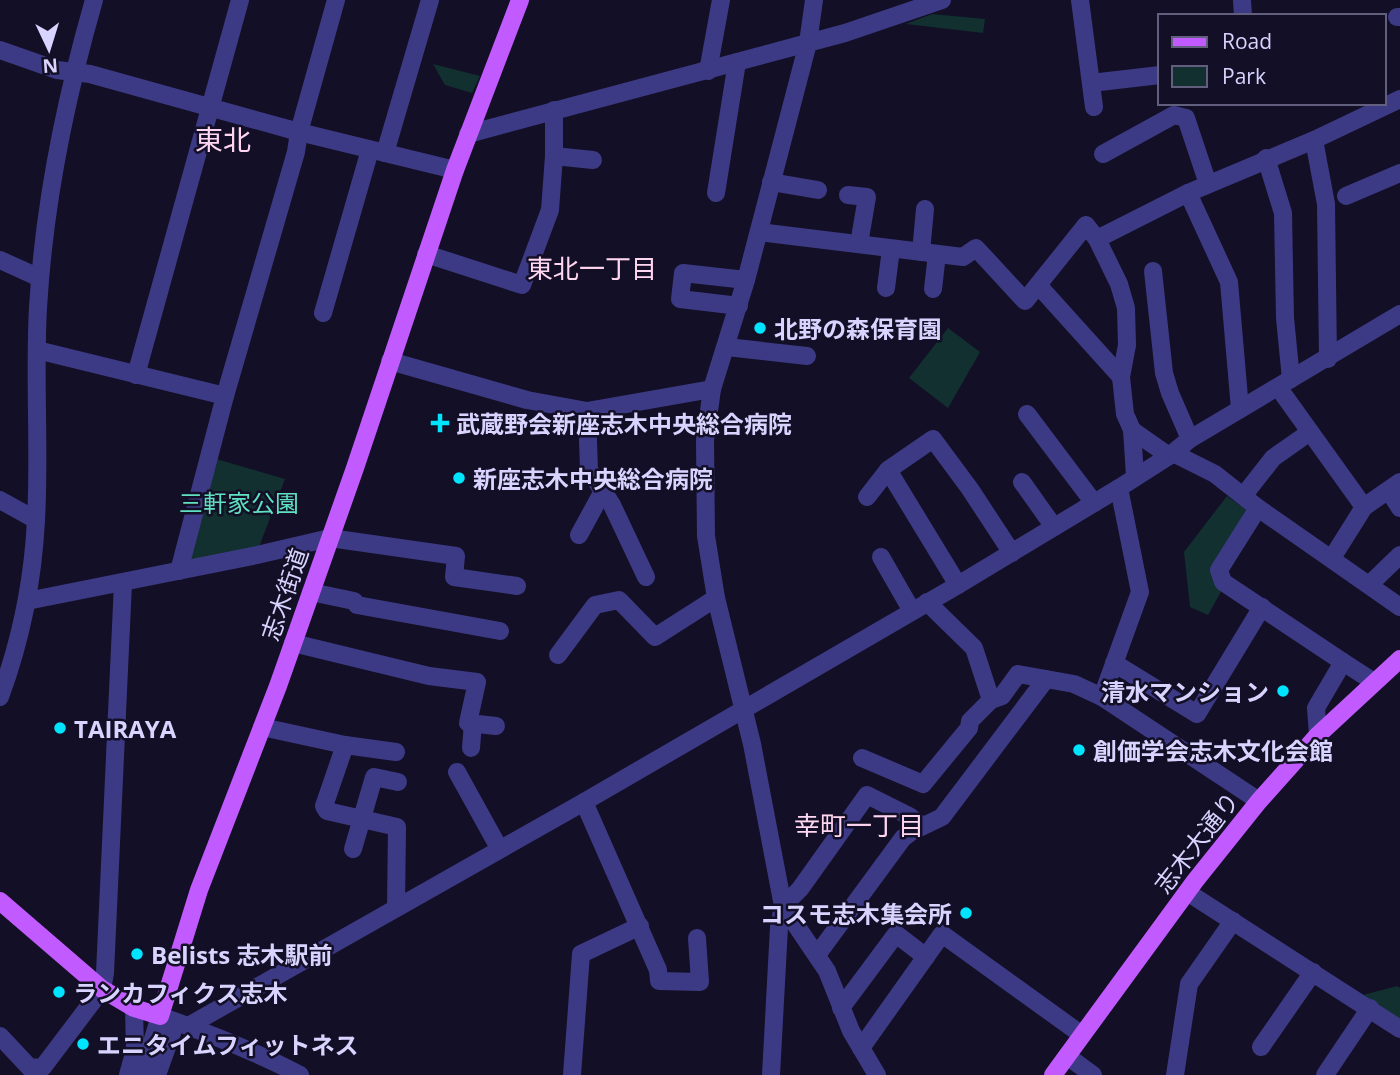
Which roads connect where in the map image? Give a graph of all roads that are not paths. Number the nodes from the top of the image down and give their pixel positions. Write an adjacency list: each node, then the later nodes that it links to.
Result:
1 (94, 0): 13 (street)
2 (240, 0): 18 (street)
3 (336, 0): 21 (street)
4 (430, 0): 24 (street)
5 (520, 0): 22 (main road, 志木街道)
6 (721, 0): 14 (street)
7 (814, 0): 10 (street)
8 (942, 0): 10 (street)
9 (1080, 0): 16 (street)
10 (808, 43): 12 (street); 31 (street)
11 (0, 50): 13 (street)
12 (737, 62): 14 (street); 34 (street)
13 (74, 71): 18 (street); 47 (street)
14 (708, 71): 20 (street)
15 (1158, 75): 16 (street)
16 (1091, 83): 19 (street)
17 (1400, 99): 23 (street)
18 (210, 106): 21 (street); 60 (street)
19 (1094, 107)
20 (554, 110): 22 (street); 26 (street)
21 (299, 132): 24 (street); 64 (street)
22 (468, 134): 29 (main road, 志木街道)
23 (1314, 140): 27 (street); 58 (street)
24 (378, 151): 29 (street); 53 (street)
25 (1103, 154): 32 (street)
26 (554, 156): 28 (street); 44 (street)
27 (1266, 158): 32 (street); 62 (street)
28 (593, 160)
29 (455, 170): 44 (main road, 志木街道)
30 (1400, 173): 37 (street)
31 (771, 182): 33 (street); 39 (street)
32 (1208, 184): 35 (street)
33 (818, 190)
34 (716, 193)
35 (1188, 193): 40 (street); 65 (street)
36 (848, 194): 41 (street)
37 (1346, 196)
38 (925, 209): 43 (street)
39 (759, 232): 41 (street); 48 (street)
40 (1097, 239): 49 (street); 61 (street)
41 (859, 244): 42 (street)
42 (891, 249): 43 (street); 50 (street)
43 (929, 253): 49 (street); 51 (street)
44 (426, 254): 59 (main road, 志木街道)
45 (0, 260): 47 (street)
46 (1153, 271): 70 (street)
47 (40, 278): 56 (street)
48 (746, 279): 52 (street); 52 (street)
49 (1038, 285): 61 (street)
50 (886, 288)
51 (933, 289)
52 (739, 306): 55 (street)
53 (323, 313)
54 (1400, 314): 58 (street)
55 (727, 346): 57 (street); 63 (street)
56 (37, 350): 60 (street); 85 (street)
57 (807, 356)
58 (1328, 359): 62 (street)
59 (390, 361): 66 (street); 88 (main road, 志木街道)
60 (136, 375): 64 (street)
61 (1121, 377): 68 (street)
62 (1285, 383): 65 (street); 69 (street)
63 (712, 389): 66 (street); 100 (street)
64 (225, 396): 93 (street)
65 (1240, 409): 70 (street)
66 (587, 411): 77 (street)
67 (1027, 414): 81 (street)
68 (1132, 430): 71 (street); 73 (street)
69 (1310, 432): 78 (street); 82 (street)
70 (1190, 439): 71 (street)
71 (1171, 454): 73 (street); 78 (street)
72 (888, 470): 79 (street); 89 (street); 96 (street)
73 (1135, 477): 76 (street)
74 (1022, 482): 86 (street)
75 (1394, 486): 82 (street); 84 (street)
76 (1119, 488): 81 (street); 110 (street)
77 (603, 491): 87 (street); 94 (street)
78 (1244, 495): 83 (street)
79 (867, 497)
80 (0, 500): 85 (street)
81 (1094, 503): 86 (street)
82 (1364, 507): 92 (street)
83 (1258, 508): 92 (street); 103 (street)
84 (1400, 508)
85 (36, 520): 101 (street)
86 (1054, 527): 89 (street)
87 (579, 535)
88 (330, 538): 93 (street); 98 (street); 99 (main road, 志木街道)
89 (1013, 553): 96 (street)
90 (1400, 555): 97 (street)
91 (881, 557): 102 (street)
92 (1332, 558): 97 (street)
93 (179, 570): 95 (street)
94 (646, 577)
95 (123, 583): 101 (street); 143 (street)
96 (958, 585): 102 (street)
97 (1369, 585): 104 (street)
98 (517, 586)
99 (311, 592): 105 (street); 106 (main road, 志木街道)
100 (716, 598): 107 (street); 116 (street)
101 (27, 601): 113 (street)
102 (919, 607): 115 (street); 116 (street)
103 (1262, 607): 109 (street); 110 (street)
104 (1400, 607)
105 (500, 631)
106 (293, 643): 117 (street); 119 (main road, 志木街道)
107 (558, 656)
108 (1400, 659): 112 (main road, 志木大通り)
109 (1343, 662): 112 (street); 120 (street)
110 (1114, 663): 114 (street)
111 (1046, 680): 114 (street); 115 (street); 130 (street)
112 (1374, 682): 120 (main road, 志木大通り)
113 (1, 694)
114 (1102, 697): 127 (street)
115 (991, 700): 124 (street)
116 (744, 707): 128 (street); 135 (street)
117 (473, 723): 118 (street); 122 (street)
118 (496, 726)
119 (262, 727): 121 (street); 147 (main road, 志木街道)
120 (1318, 735): 127 (main road, 志木大通り)
121 (345, 745): 123 (street); 129 (street)
122 (471, 748)
123 (396, 752)
124 (862, 758)
125 (457, 772): 131 (street)
126 (398, 782): 129 (street)
127 (1259, 801): 133 (main road, 志木大通り)
128 (584, 802): 131 (street); 138 (street)
129 (361, 819): 132 (street); 136 (street)
130 (922, 826): 135 (street); 140 (street)
131 (499, 848): 136 (street)
132 (353, 849)
133 (1187, 892): 137 (street); 149 (main road, 志木大通り)
134 (0, 901): 143 (main road)
135 (783, 906): 140 (street); 160 (street)
136 (396, 908): 147 (street)
137 (1233, 921): 142 (street); 164 (street)
138 (639, 926): 139 (street); 159 (street)
139 (697, 938)
140 (817, 955): 145 (street)
141 (926, 957): 145 (street); 149 (street); 152 (street)
142 (1313, 972): 146 (street); 151 (street)
143 (102, 989): 144 (main road); 150 (street)
144 (134, 1008): 147 (main road); 155 (street)
145 (841, 1008): 152 (street)
146 (1370, 1008): 148 (street); 154 (street)
147 (175, 1021): 156 (street); 157 (street); 158 (street)
148 (1400, 1029)
149 (1082, 1035): 153 (main road, 志木大通り)
150 (0, 1037)
151 (1261, 1046)
152 (861, 1048): 161 (street)
153 (1067, 1056): 162 (main road, 志木大通り); 163 (street)
154 (1326, 1074)
155 (128, 1075)
156 (142, 1075)
157 (157, 1075)
158 (300, 1075)
159 (572, 1075)
160 (771, 1075)
161 (877, 1075)
162 (1053, 1075)
163 (1093, 1075)
164 (1175, 1075)

